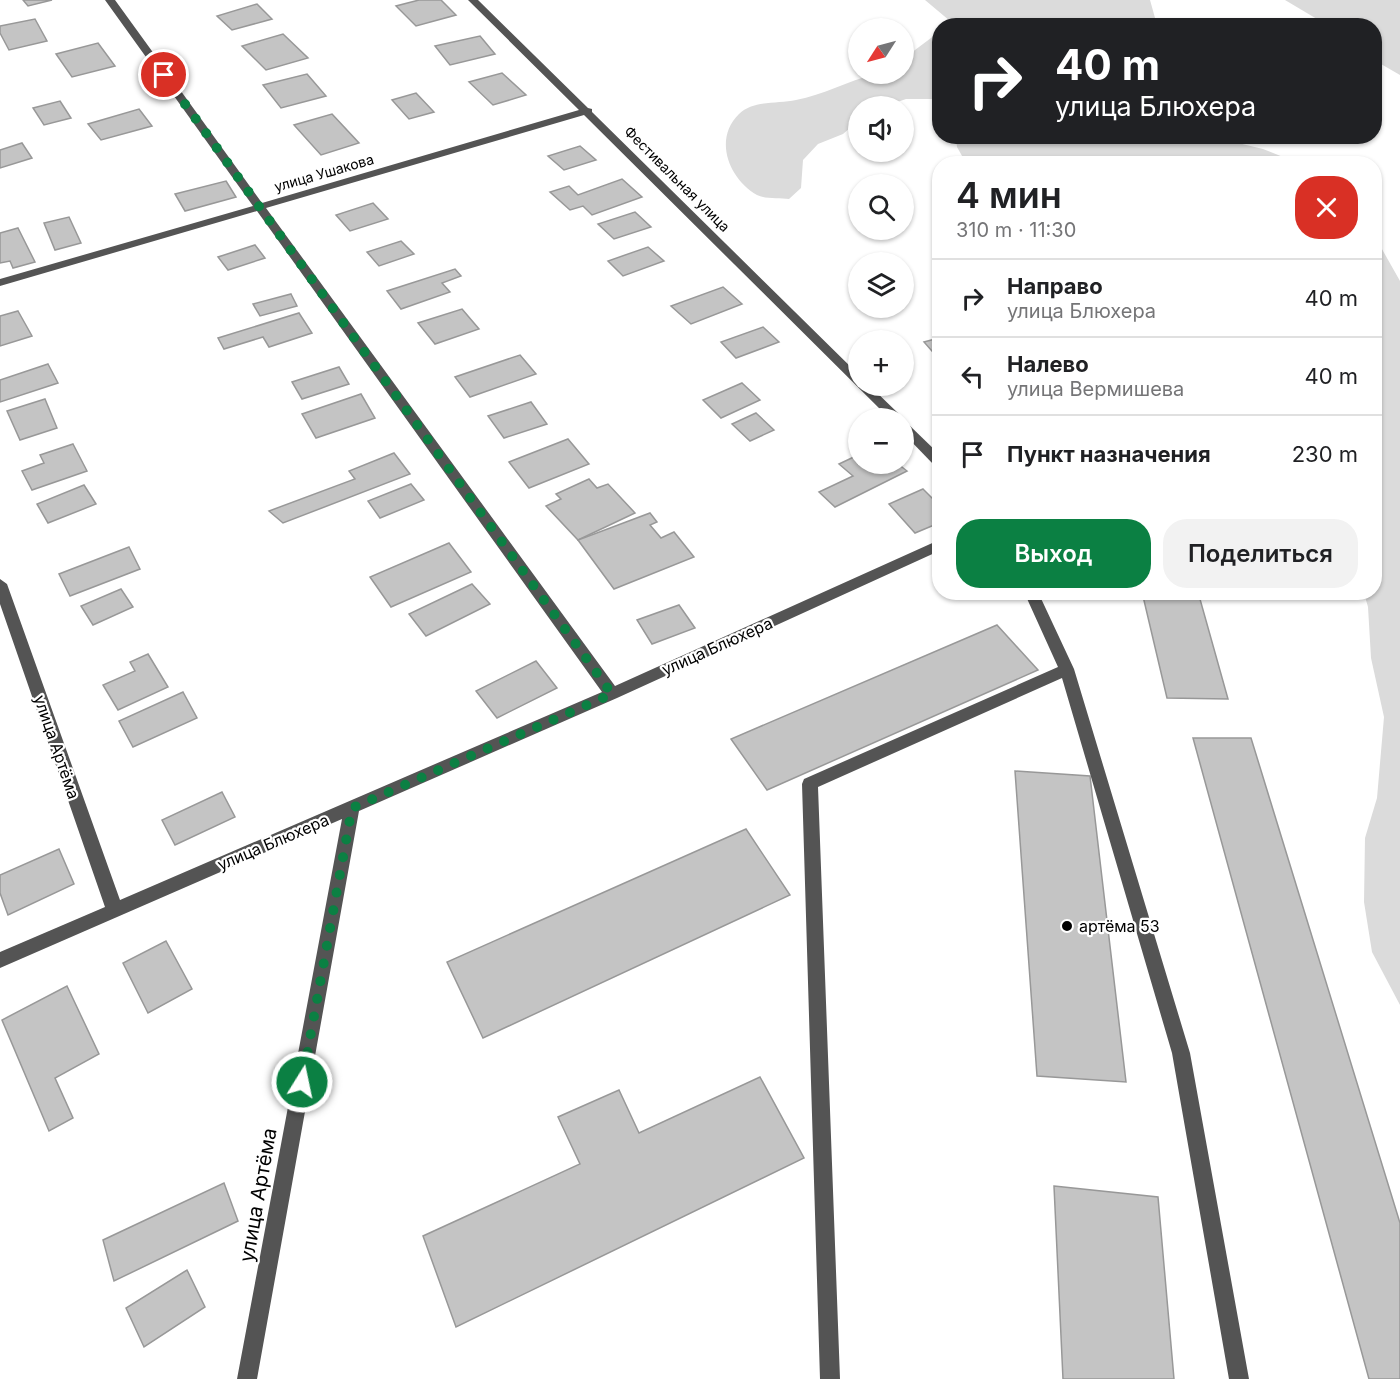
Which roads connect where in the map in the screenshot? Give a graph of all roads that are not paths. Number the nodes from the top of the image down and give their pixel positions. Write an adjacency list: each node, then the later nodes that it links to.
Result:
1 (110, 0): 4 (street)
2 (473, 0): 3 (street, Фестивальная улица)
3 (588, 111): 4 (street, улица Ушакова); 6 (street, Фестивальная улица)
4 (259, 207): 5 (street, улица Ушакова); 15 (street)
5 (0, 283)
6 (848, 371)
7 (873, 396): 8 (street)
8 (885, 408)
9 (914, 437): 10 (street)
10 (932, 455)
11 (932, 548): 15 (street, улица Блюхера)
12 (0, 584): 17 (street, улица Артёма)
13 (1035, 600): 14 (street)
14 (1067, 669): 20 (street); 21 (street)
15 (612, 694): 16 (street, улица Блюхера)
16 (352, 808): 17 (street, улица Блюхера); 19 (street, улица Артёма)
17 (114, 910): 18 (street, улица Блюхера)
18 (0, 960)
19 (247, 1379)
20 (830, 1379)
21 (1239, 1379)

